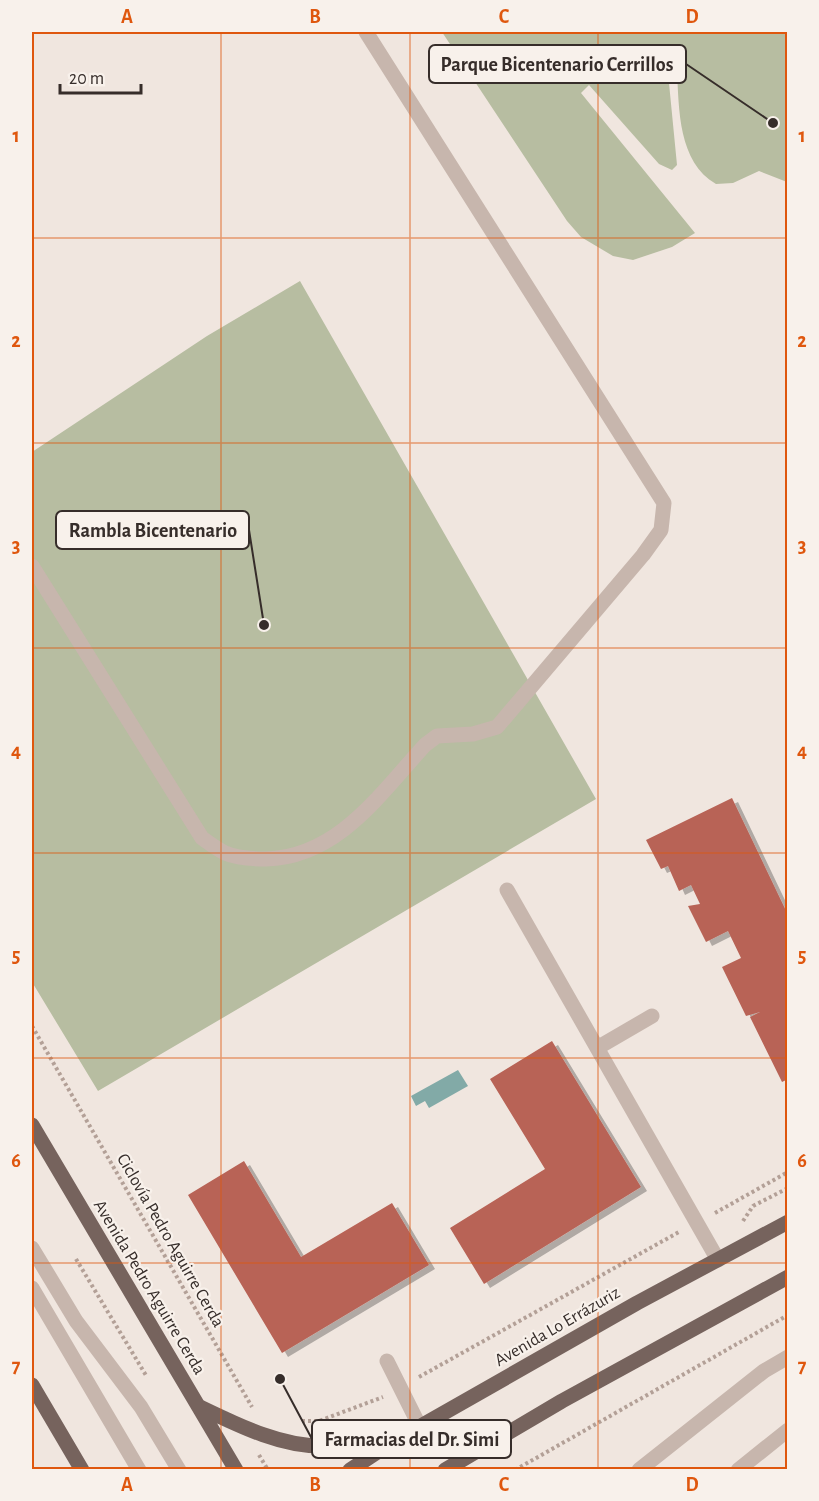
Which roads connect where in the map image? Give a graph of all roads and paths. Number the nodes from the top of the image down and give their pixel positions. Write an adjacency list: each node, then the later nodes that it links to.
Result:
1 (366, 32): 2 (lane)
2 (32, 566)
3 (507, 890): 6 (lane)
4 (652, 1016): 6 (lane)
5 (32, 1026): 25 (path, Ciclovía Pedro Aguirre Cerda)
6 (597, 1048): 9 (lane)
7 (32, 1125): 22 (main road, Avenida Pedro Aguirre Cerda)
8 (788, 1172): 9 (path)
9 (697, 1222): 13 (lane); 21 (path)
10 (788, 1222): 13 (main road, Avenida Lo Errázuriz)
11 (32, 1248): 31 (lane)
12 (76, 1259): 19 (path)
13 (718, 1260): 23 (main road, Avenida Lo Errázuriz)
14 (788, 1277): 35 (main road)
15 (32, 1288): 30 (lane)
16 (788, 1315): 36 (path)
17 (788, 1357): 28 (lane)
18 (387, 1361): 21 (lane)
19 (149, 1379)
20 (32, 1385): 29 (main road)
21 (400, 1388): 23 (lane); 26 (path)
22 (198, 1406): 25 (main road); 32 (main road, Avenida Pedro Aguirre Cerda)
23 (420, 1427): 27 (main road, Avenida Lo Errázuriz)
24 (788, 1430): 37 (lane)
25 (254, 1431): 26 (main road); 33 (path, Ciclovía Pedro Aguirre Cerda)
26 (286, 1441): 27 (main road)
27 (391, 1443): 34 (main road, Avenida Lo Errázuriz)
28 (648, 1467)
29 (82, 1470)
30 (139, 1470)
31 (179, 1470)
32 (236, 1470)
33 (268, 1470)
34 (350, 1470)
35 (445, 1470)
36 (514, 1470)
37 (738, 1470)

